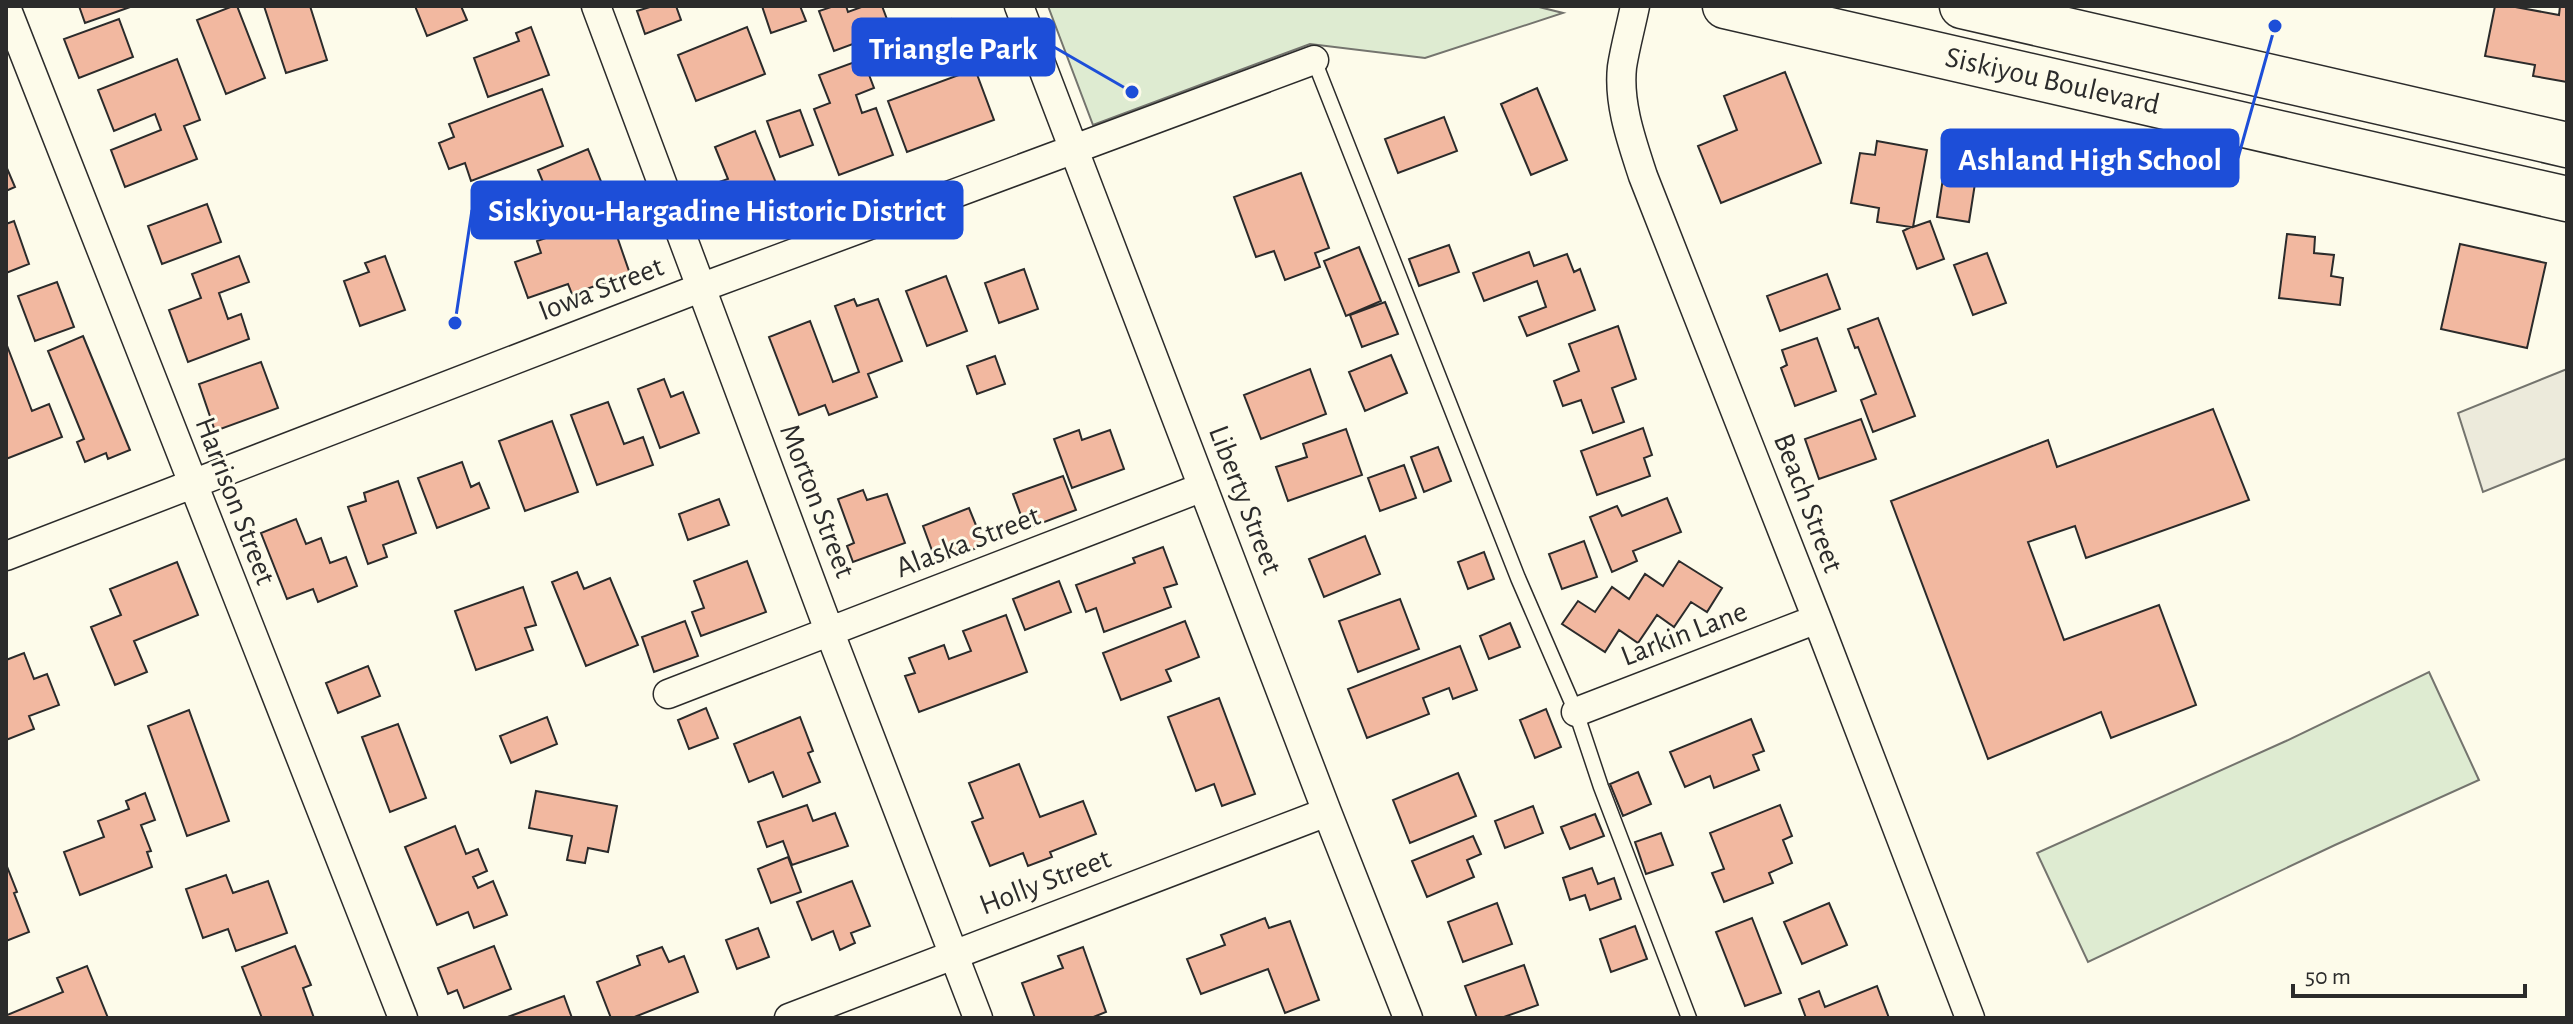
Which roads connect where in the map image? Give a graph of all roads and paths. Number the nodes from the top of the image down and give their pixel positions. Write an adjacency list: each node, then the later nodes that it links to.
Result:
1 (596, 6): 11 (street, Morton Street)
2 (1019, 6): 9 (street, Liberty Street)
3 (1635, 6): 15 (street, Beach Street)
4 (1725, 6): 10 (main road, Siskiyou Boulevard)
5 (1962, 6): 8 (main road, Siskiyou Boulevard)
6 (6, 7): 12 (street, Harrison Street)
7 (1314, 60): 9 (street, Iowa Street); 18 (lane)
8 (2567, 145)
9 (1073, 149): 11 (street, Iowa Street); 13 (street, Liberty Street)
10 (2567, 199)
11 (700, 288): 12 (street, Iowa Street); 16 (street, Morton Street)
12 (192, 483): 14 (street, Iowa Street); 21 (street, Harrison Street)
13 (1203, 487): 16 (street, Alaska Street); 19 (street, Liberty Street)
14 (6, 556)
15 (1817, 619): 18 (street, Larkin Lane); 26 (street, Beach Street)
16 (830, 633): 17 (street, Alaska Street); 20 (street, Morton Street)
17 (668, 694)
18 (1576, 712): 25 (lane)
19 (1327, 812): 20 (street, Holly Street); 24 (street, Liberty Street)
20 (955, 953): 22 (street, Holly Street); 23 (street, Morton Street)
21 (403, 1018)
22 (789, 1018)
23 (978, 1018)
24 (1408, 1018)
25 (1689, 1018)
26 (1970, 1018)

